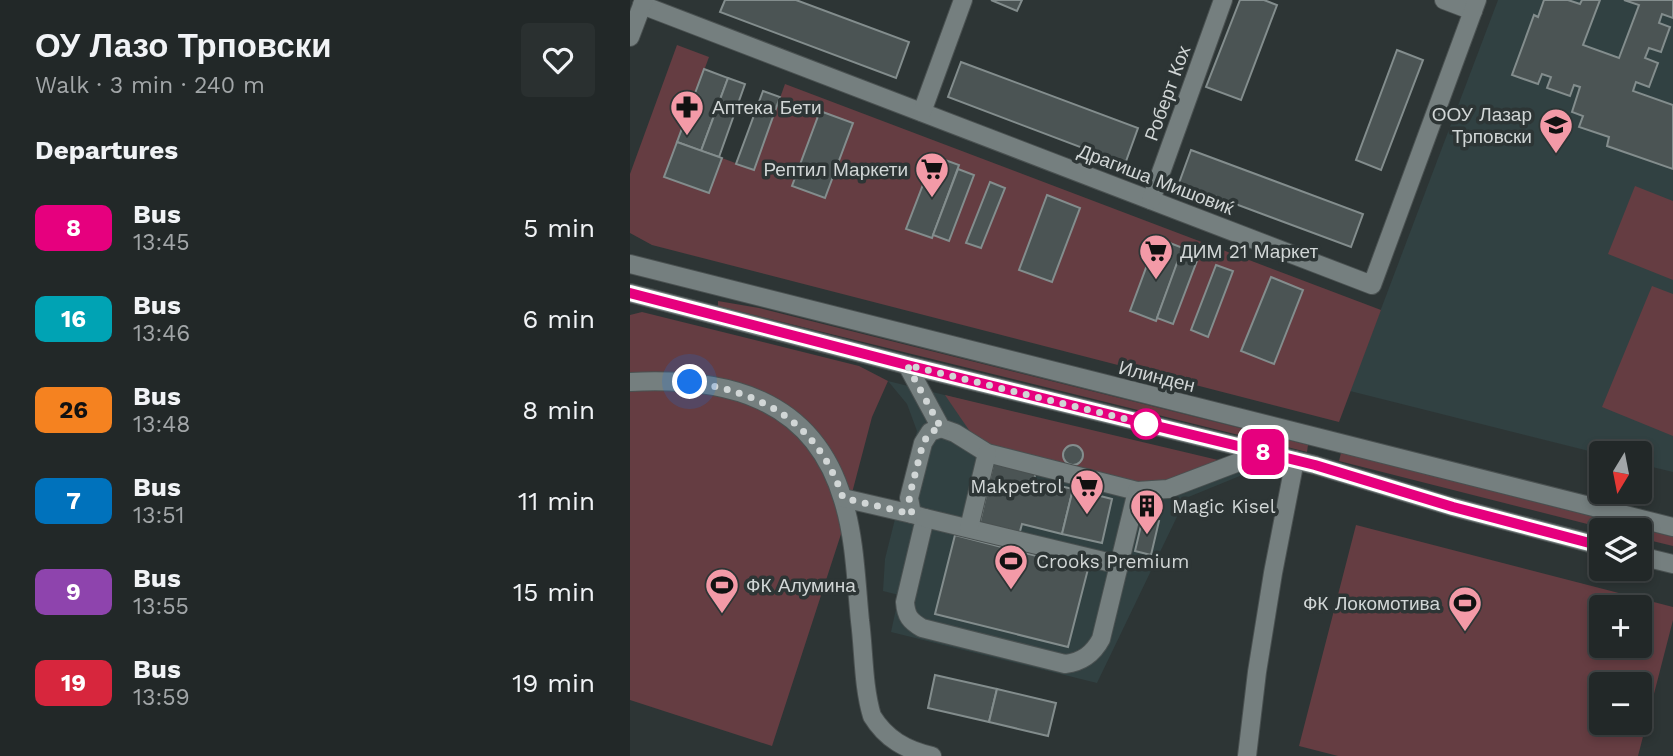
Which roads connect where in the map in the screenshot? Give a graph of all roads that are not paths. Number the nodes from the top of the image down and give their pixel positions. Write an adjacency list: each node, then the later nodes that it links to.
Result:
1 (963, 0): 7 (street)
2 (1223, 0): 8 (street, Роберт Кох)
3 (1444, 0): 5 (street)
4 (643, 3): 6 (street); 7 (street, Драгиша Мишовиќ)
5 (1475, 5): 8 (street, Драгиша Мишовиќ)
6 (630, 37)
7 (922, 112): 8 (street, Драгиша Мишовиќ)
8 (1151, 200)
9 (630, 264): 22 (street, Илинден)
10 (630, 293): 11 (street)
11 (661, 301): 12 (street); 13 (street)
12 (630, 303)
13 (907, 365): 15 (street); 16 (street)
14 (630, 382): 20 (street)
15 (941, 428): 17 (street); 21 (street)
16 (1258, 451): 18 (street); 19 (street)
17 (987, 453): 19 (street); 23 (street)
18 (1295, 460): 24 (street); 29 (street)
19 (1137, 491): 27 (street)
20 (843, 498): 21 (street); 28 (street)
21 (918, 516): 23 (street); 27 (street)
22 (1673, 527)
23 (969, 528): 27 (street)
24 (1589, 543)
25 (1652, 559): 26 (street)
26 (1673, 564)
27 (1121, 565)
28 (932, 756)
29 (1247, 756)

